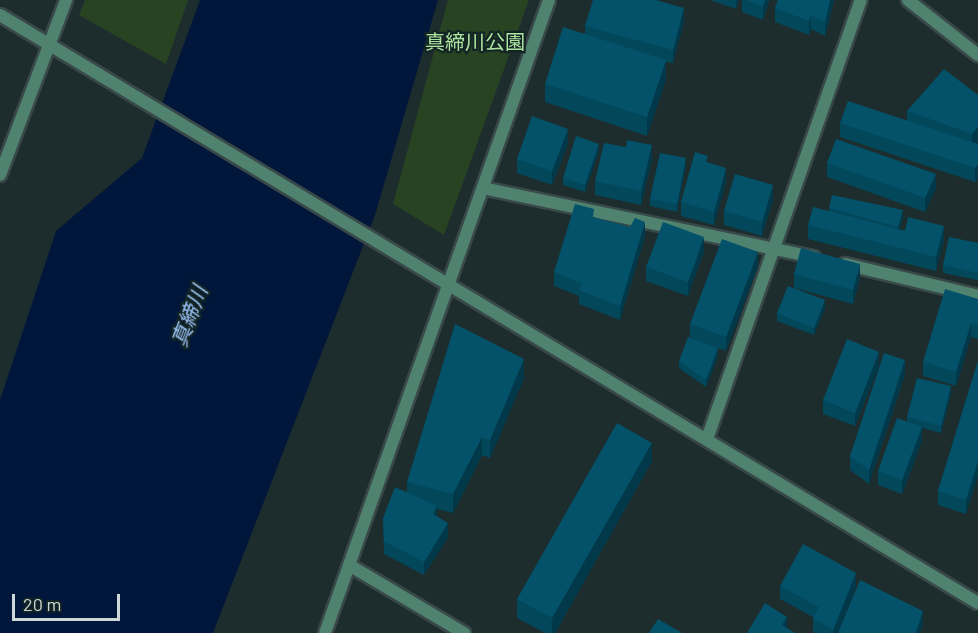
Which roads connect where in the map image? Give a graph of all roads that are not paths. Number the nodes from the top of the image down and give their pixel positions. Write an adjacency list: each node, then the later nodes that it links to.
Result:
1 (66, 0): 6 (street)
2 (549, 0): 9 (street)
3 (861, 0): 10 (street)
4 (908, 0): 7 (street)
5 (0, 15): 6 (street)
6 (50, 45): 8 (street); 11 (street)
7 (978, 55)
8 (0, 174)
9 (483, 188): 10 (street); 11 (street)
10 (777, 248): 12 (street); 13 (street)
11 (447, 284): 13 (street); 14 (street)
12 (978, 296)
13 (707, 438): 15 (street)
14 (349, 565): 16 (street); 17 (street)
15 (978, 603)
16 (325, 633)
17 (464, 633)

